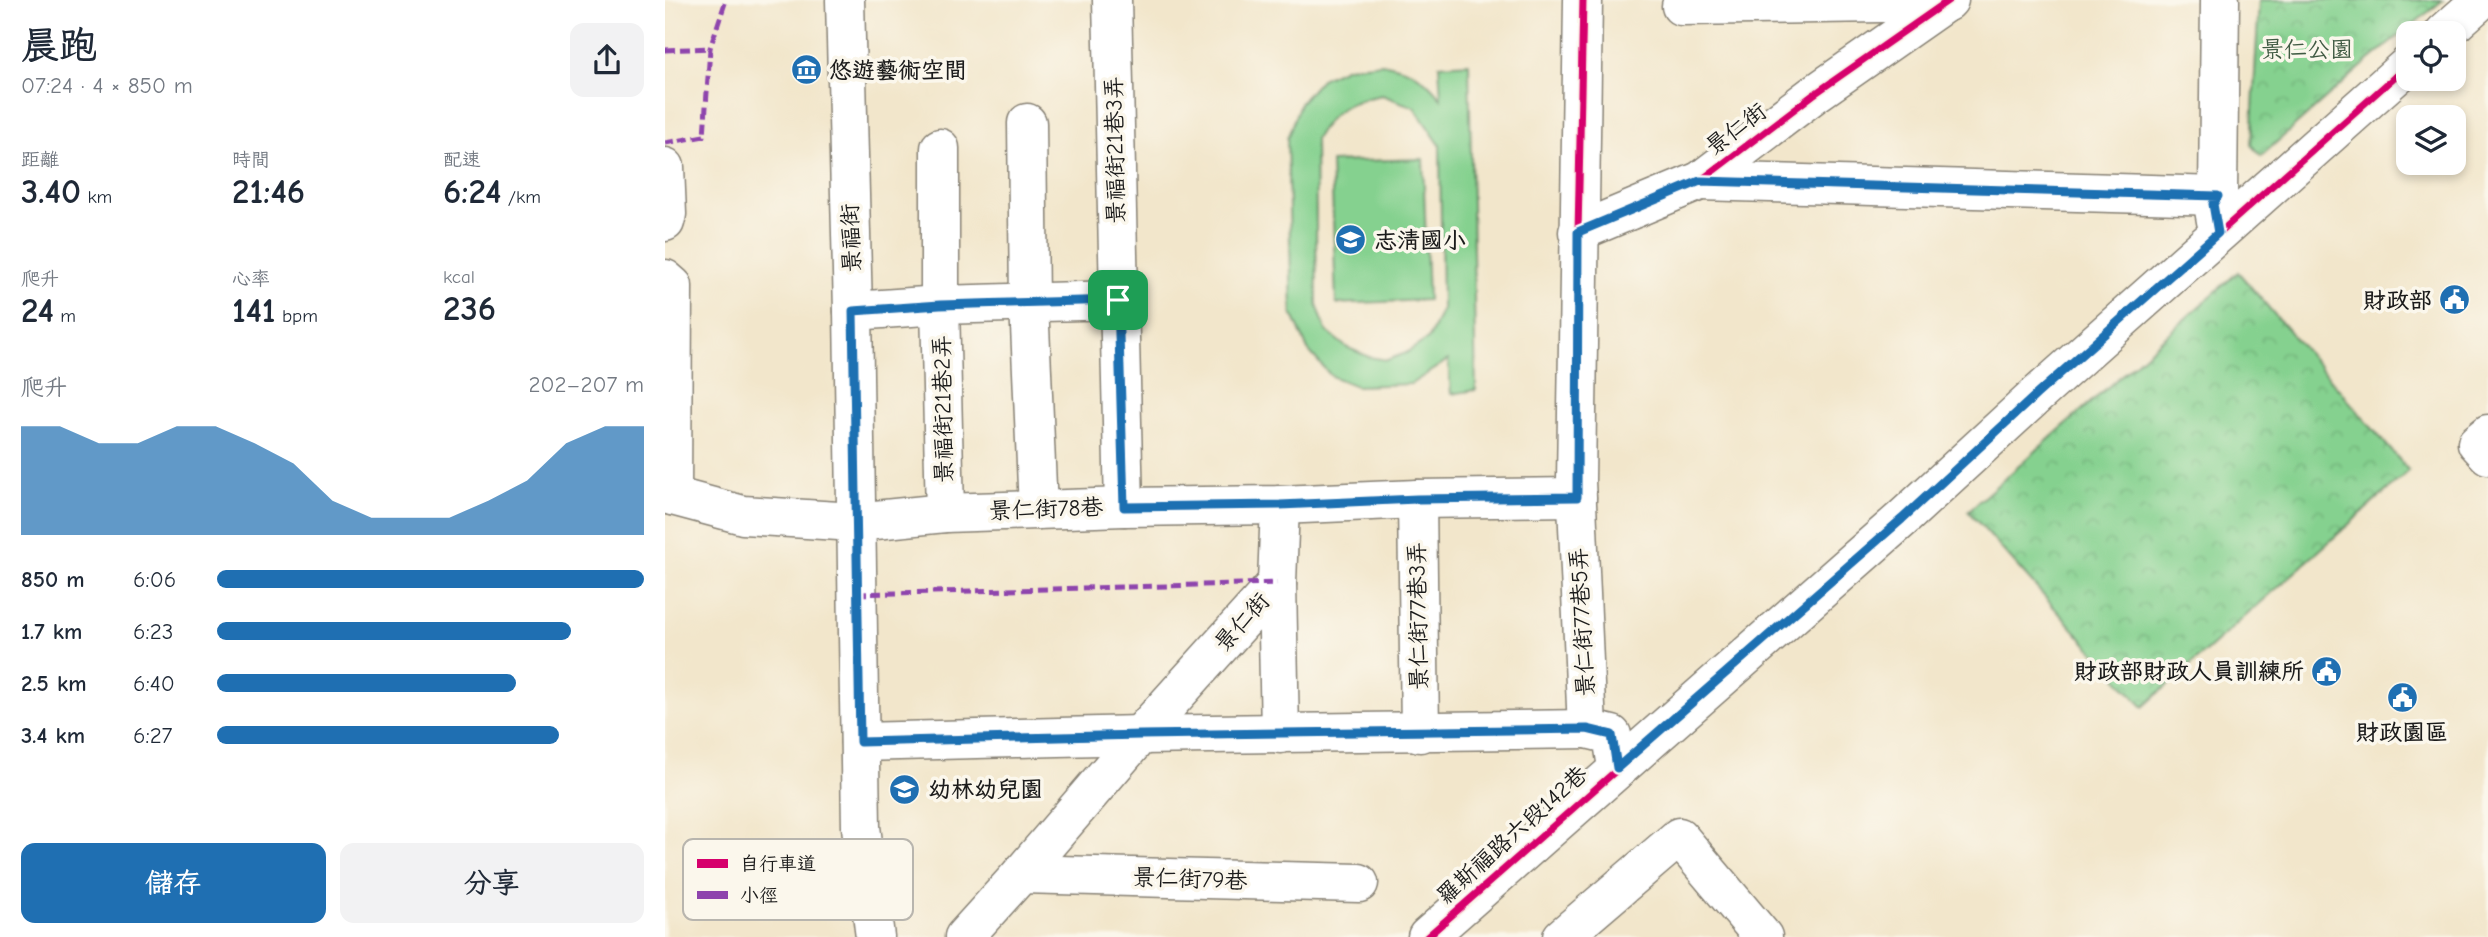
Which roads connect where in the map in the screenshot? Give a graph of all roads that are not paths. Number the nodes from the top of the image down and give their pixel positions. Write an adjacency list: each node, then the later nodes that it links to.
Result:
1 (845, 0): 22 (street, 景福街)
2 (1112, 0): 19 (street, 景福街21巷3弄)
3 (1583, 0): 16 (street)
4 (2220, 0): 14 (street)
5 (2481, 0): 8 (street)
6 (1948, 1): 7 (street); 13 (street, 景仁街)
7 (1681, 6)
8 (2457, 21)
9 (2396, 76): 17 (street, 羅斯福路六段142巷)
10 (1027, 123): 20 (street)
11 (940, 148): 21 (street, 景福街21巷2弄)
12 (665, 167): 15 (street)
13 (1700, 181): 14 (street); 16 (street, 景仁街)
14 (2218, 196): 17 (street)
15 (665, 222)
16 (1578, 232): 26 (street)
17 (2218, 233): 39 (street, 羅斯福路六段142巷)
18 (665, 278): 25 (street)
19 (1118, 300): 20 (street); 29 (street, 景福街21巷3弄)
20 (1029, 303): 21 (street); 30 (street)
21 (940, 305): 22 (street); 31 (street, 景福街21巷2弄)
22 (853, 311): 32 (street, 景福街)
23 (2488, 434): 24 (street)
24 (2488, 454)
25 (668, 494): 32 (street, 景仁街78巷)
26 (1577, 497): 27 (street); 34 (street, 景仁街77巷5弄)
27 (1417, 499): 28 (street); 35 (street, 景仁街77巷3弄)
28 (1280, 505): 29 (street, 景仁街78巷); 33 (street, 景仁街)
29 (1124, 507): 30 (street, 景仁街78巷)
30 (1038, 510): 31 (street, 景仁街78巷)
31 (945, 513): 32 (street, 景仁街78巷)
32 (855, 522): 38 (street, 景福街)
33 (1277, 583): 36 (street); 37 (street, 景仁街)
34 (1587, 729): 35 (street); 39 (street, 景仁街77巷5弄)
35 (1420, 733): 36 (street)
36 (1280, 734): 37 (street)
37 (1140, 735): 38 (street); 41 (street, 景仁街)
38 (860, 742): 40 (street, 景福街)
39 (1617, 768): 43 (street, 羅斯福路六段142巷)
40 (863, 839)
41 (1021, 874): 42 (street, 景仁街79巷); 44 (street, 景仁街)
42 (1359, 883)
43 (1439, 933)
44 (964, 937)
45 (1562, 937): 46 (street)
46 (1763, 937)

